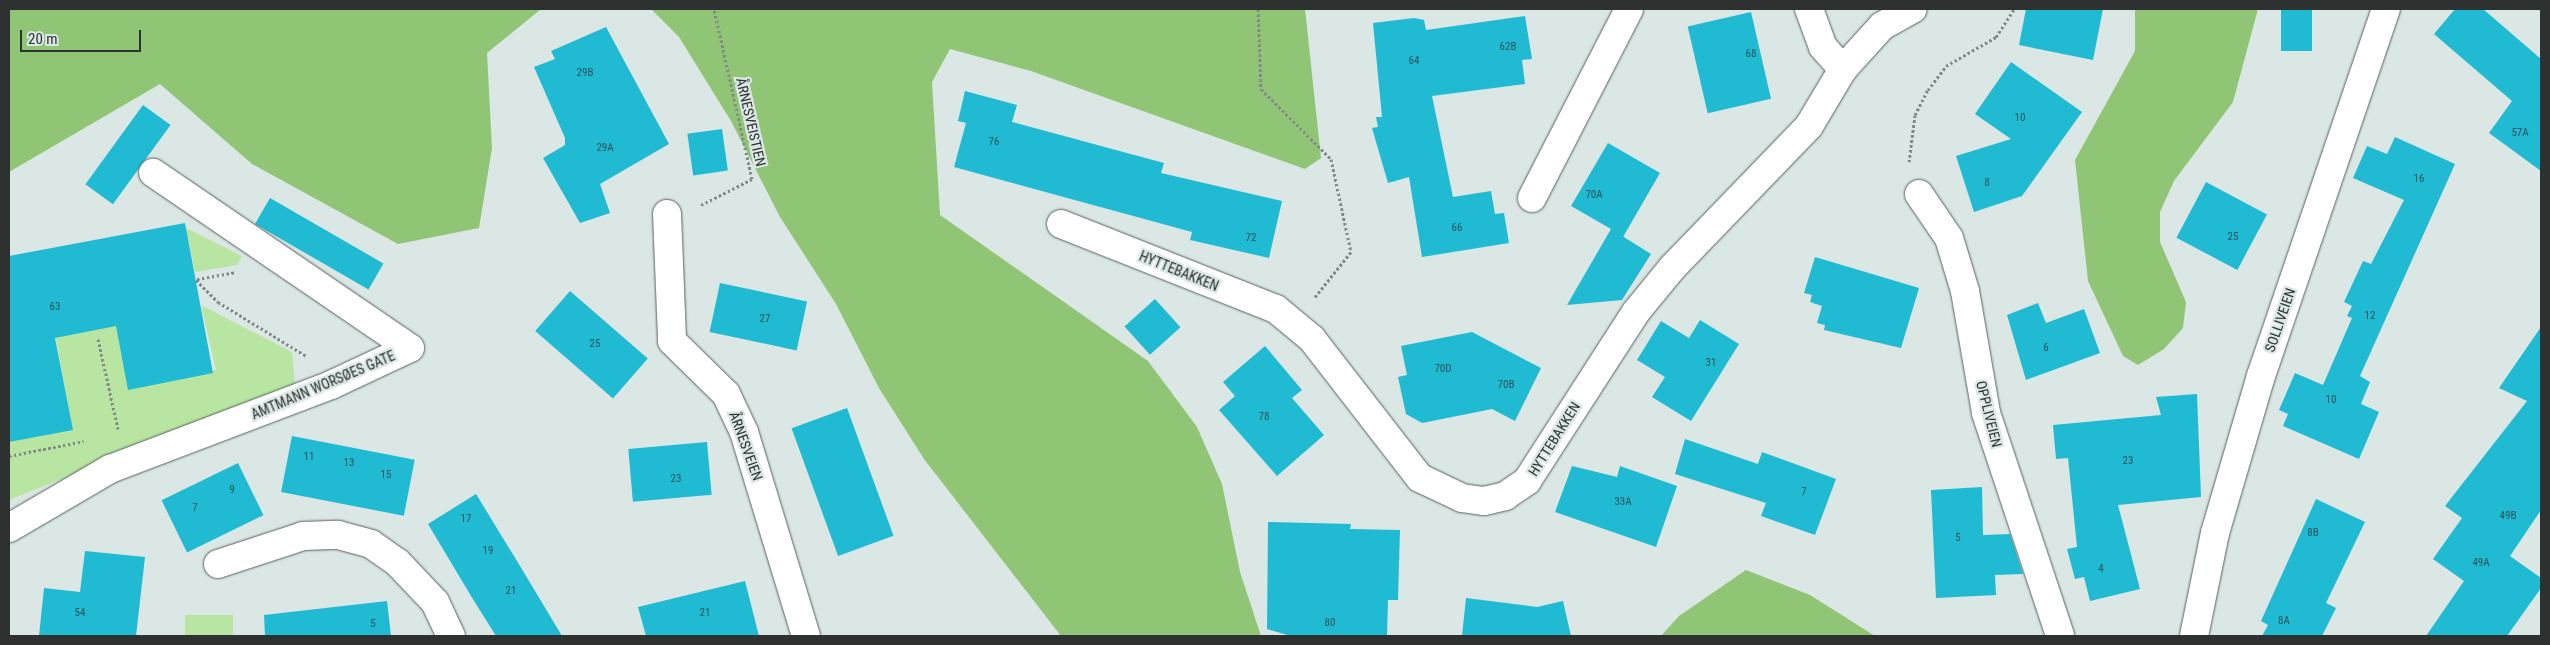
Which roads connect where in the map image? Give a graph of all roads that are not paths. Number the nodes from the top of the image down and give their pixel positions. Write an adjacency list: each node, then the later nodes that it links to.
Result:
1 (1629, 9): 8 (street)
2 (1809, 9): 5 (street)
3 (1913, 9): 5 (street, HYTTEBAKKEN)
4 (2386, 9): 16 (street, SOLLIVEIEN)
5 (1843, 69): 10 (street, HYTTEBAKKEN)
6 (153, 173): 11 (street, AMTMANN WORSØES GATE)
7 (1919, 194): 15 (street, OPPLIVEIEN)
8 (1532, 198)
9 (666, 214): 14 (street, ÅRNESVEIEN)
10 (1061, 224)
11 (9, 528)
12 (218, 564): 13 (street)
13 (451, 636)
14 (806, 636)
15 (2060, 636)
16 (2194, 636)

